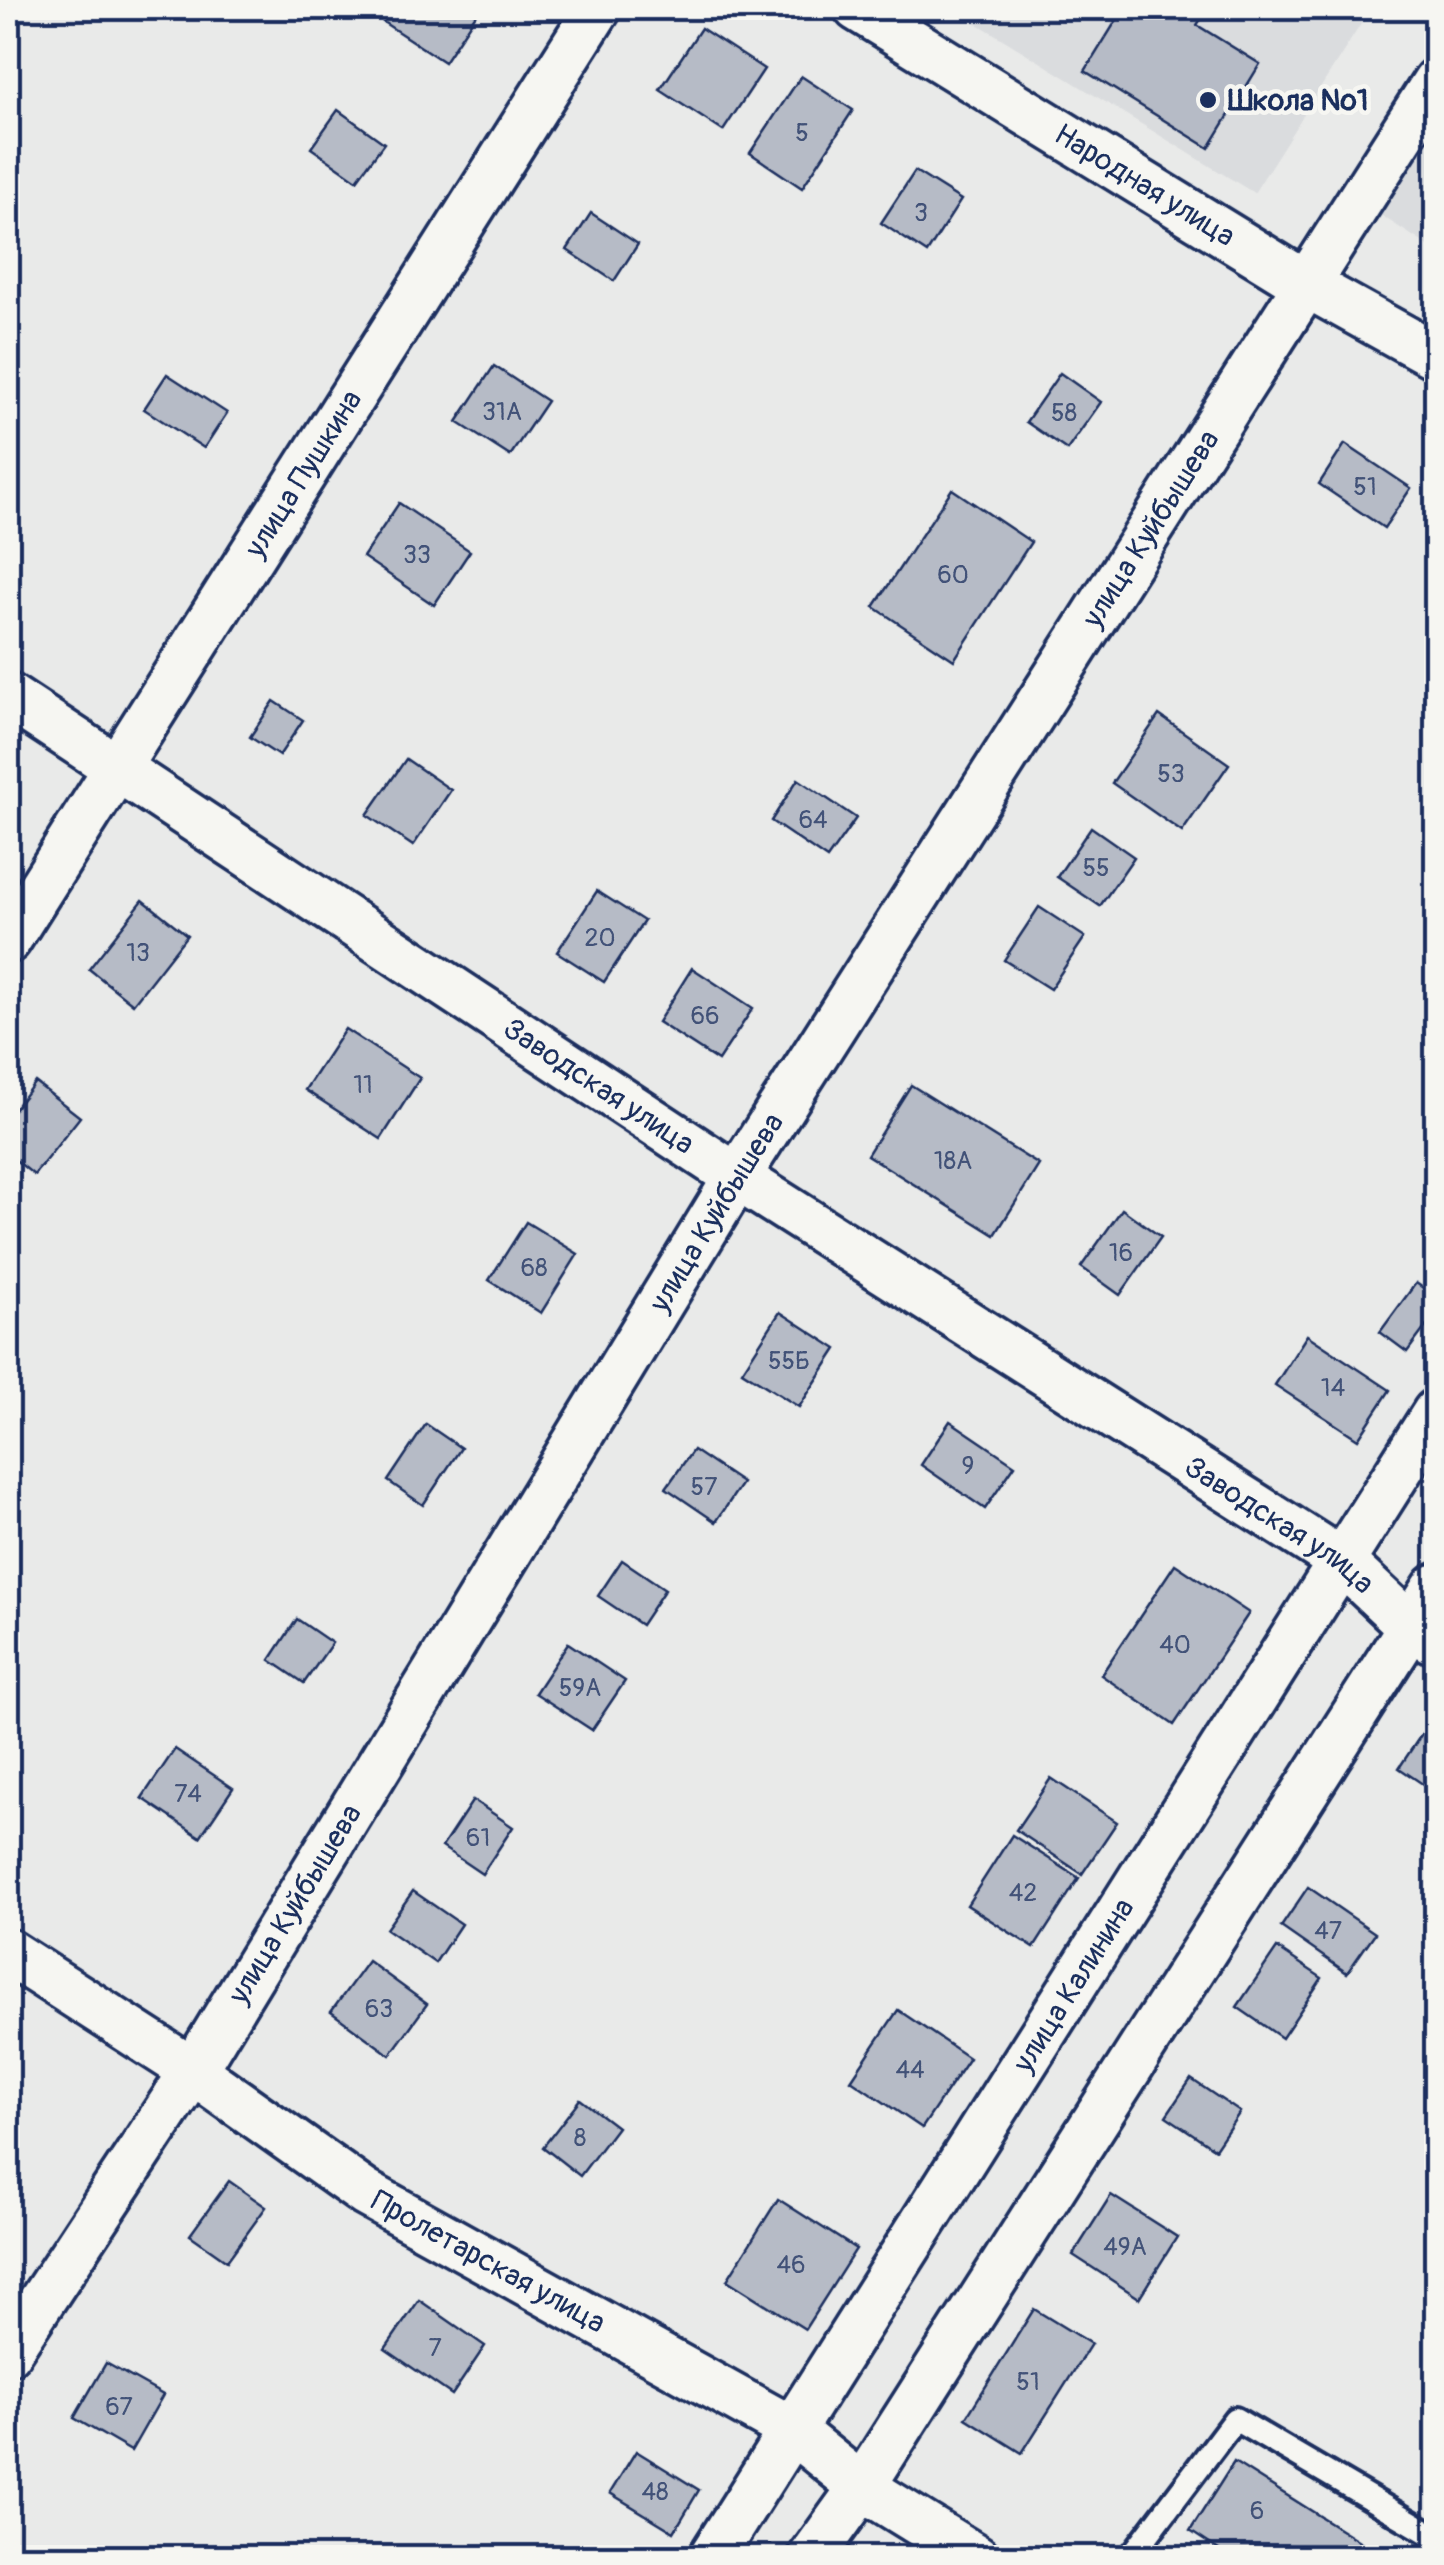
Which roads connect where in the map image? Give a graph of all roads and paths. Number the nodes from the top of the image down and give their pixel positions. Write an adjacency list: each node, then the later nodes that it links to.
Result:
1 (598, 8): 7 (street, улица Пушкина)
2 (857, 8): 4 (street, Народная улица)
3 (1436, 81): 4 (street, улица Куйбышева)
4 (1306, 284): 5 (street, Народная улица); 9 (street, улица Куйбышева)
5 (1436, 356)
6 (8, 696): 7 (street, Заводская улица)
7 (118, 766): 8 (street, улица Пушкина); 9 (street, Заводская улица)
8 (8, 940)
9 (737, 1177): 11 (street, Заводская улица); 15 (street, улица Куйбышева)
10 (1436, 1412): 11 (street, улица Калинина)
11 (1341, 1561): 13 (street, Заводская улица); 17 (street, улица Калинина)
12 (1436, 1587): 13 (street)
13 (1424, 1634): 18 (street)
14 (8, 1952): 15 (street, Пролетарская улица)
15 (193, 2071): 16 (street, улица Куйбышева); 17 (street, Пролетарская улица)
16 (8, 2352)
17 (790, 2428): 18 (street, Пролетарская улица); 20 (street, улица Калинина)
18 (862, 2487): 21 (street); 22 (street, Пролетарская улица)
19 (1436, 2536): 23 (lane)
20 (711, 2558)
21 (811, 2558)
22 (977, 2558)
23 (1130, 2558)

